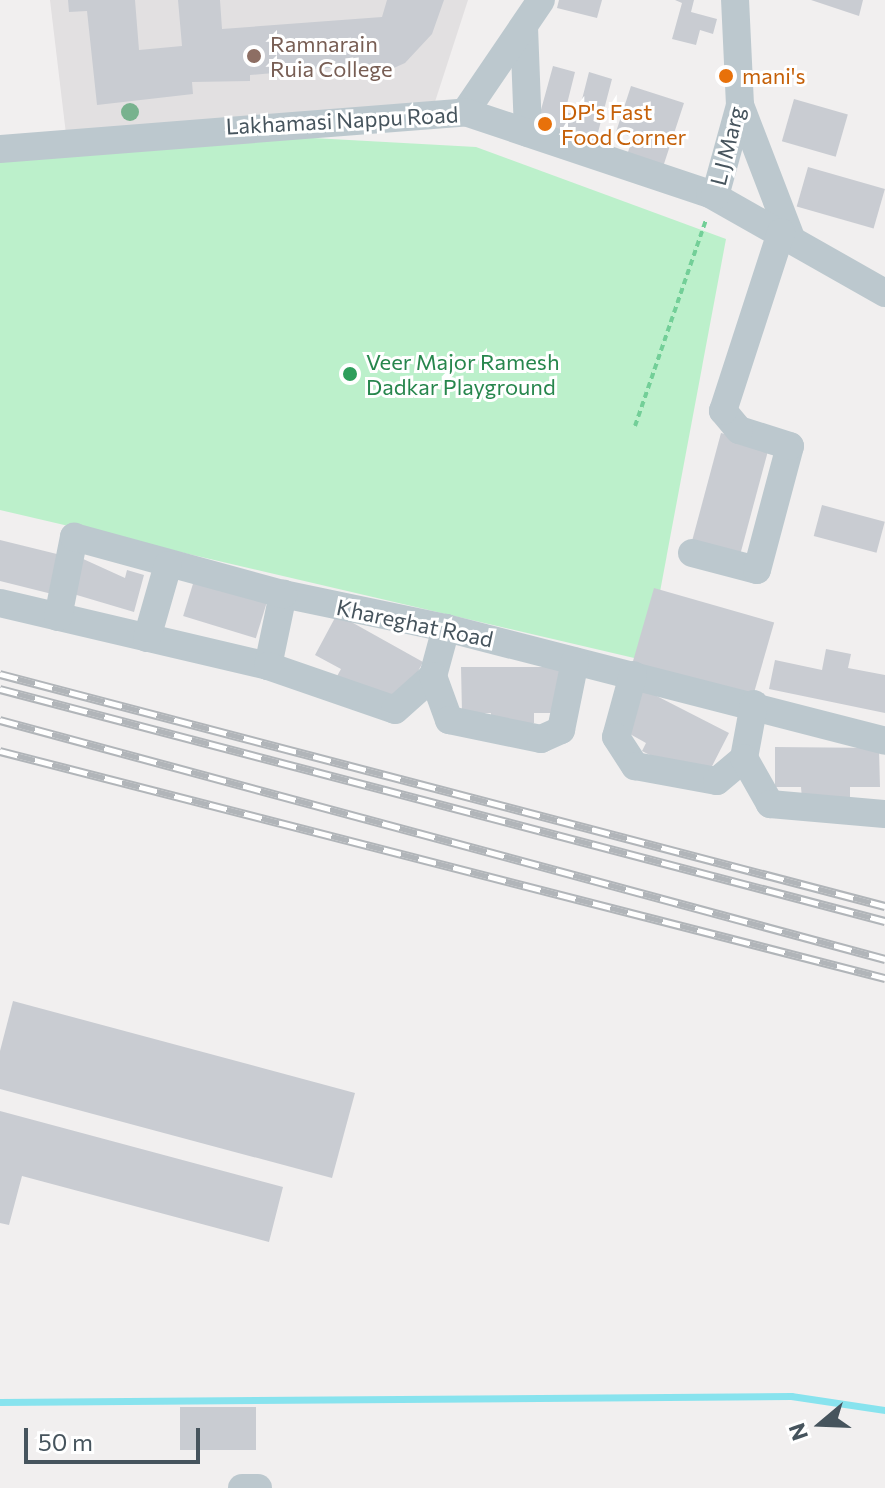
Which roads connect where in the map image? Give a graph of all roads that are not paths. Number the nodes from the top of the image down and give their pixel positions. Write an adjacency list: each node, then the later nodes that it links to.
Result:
1 (541, 0): 3 (street)
2 (735, 0): 4 (street, L J Marg)
3 (524, 27): 5 (street); 6 (street)
4 (740, 105): 8 (street, L J Marg); 9 (street)
5 (465, 112): 6 (street, Lakhamasi Nappu Road); 7 (street, Lakhamasi Nappu Road)
6 (528, 133): 8 (street, Lakhamasi Nappu Road)
7 (0, 149)
8 (715, 196): 9 (street, Lakhamasi Nappu Road)
9 (786, 235): 10 (street, Lakhamasi Nappu Road); 11 (street)
10 (885, 293)
11 (692, 553)
12 (168, 565): 13 (street, Khareghat Road); 15 (street, Khareghat Road); 17 (street)
13 (283, 594): 16 (street, Khareghat Road); 19 (street)
14 (0, 603): 15 (street)
15 (58, 617): 17 (street)
16 (446, 628): 18 (street, Khareghat Road); 21 (street)
17 (147, 638): 19 (street)
18 (575, 661): 20 (street, Khareghat Road); 21 (street)
19 (268, 666): 21 (street)
20 (633, 675): 22 (street, Khareghat Road); 24 (street)
21 (433, 676)
22 (754, 704): 23 (street, Khareghat Road); 24 (street)
23 (885, 741)
24 (744, 758): 25 (street)
25 (885, 814)
26 (243, 1488): 27 (street)
27 (258, 1488)

